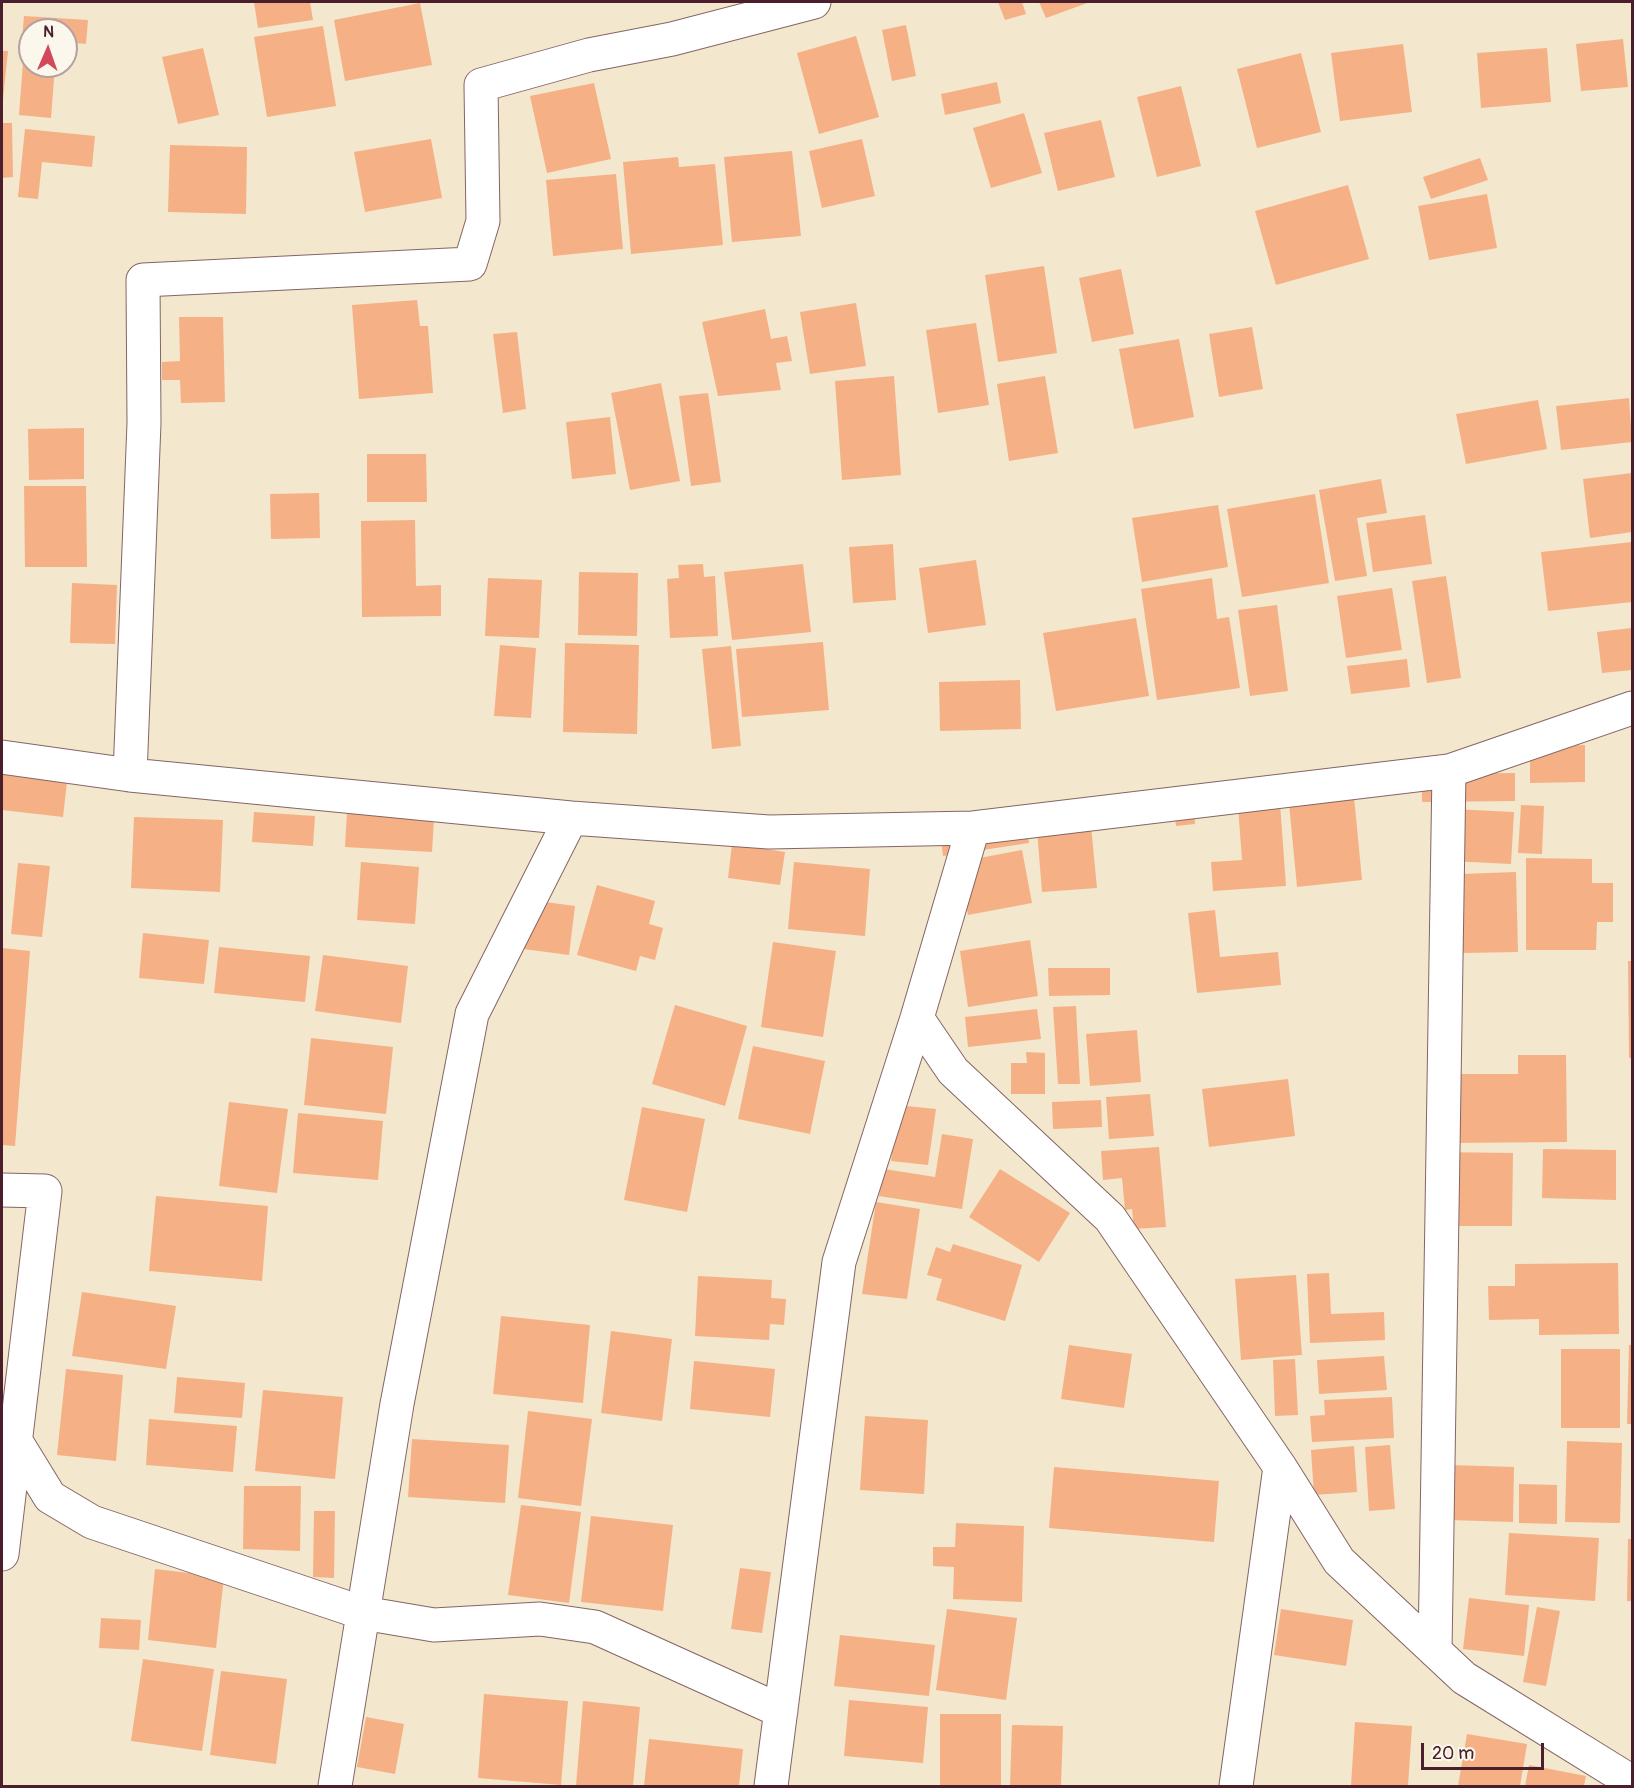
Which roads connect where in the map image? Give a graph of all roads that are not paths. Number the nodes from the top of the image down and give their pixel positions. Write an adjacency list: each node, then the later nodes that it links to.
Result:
1 (814, 2): 5 (street)
2 (1632, 708): 4 (street)
3 (2, 757): 5 (street)
4 (1449, 771): 7 (street); 14 (street)
5 (130, 775): 6 (street)
6 (572, 818): 7 (street); 13 (street)
7 (973, 828): 8 (street)
8 (917, 1018): 11 (street); 15 (street)
9 (2, 1190): 10 (street)
10 (15, 1440): 12 (street); 13 (street)
11 (1280, 1467): 14 (street); 19 (street)
12 (2, 1554)
13 (363, 1613): 15 (street); 17 (street)
14 (1435, 1651): 16 (street)
15 (781, 1711): 18 (street)
16 (1632, 1782)
17 (335, 1786)
18 (771, 1786)
19 (1236, 1786)

